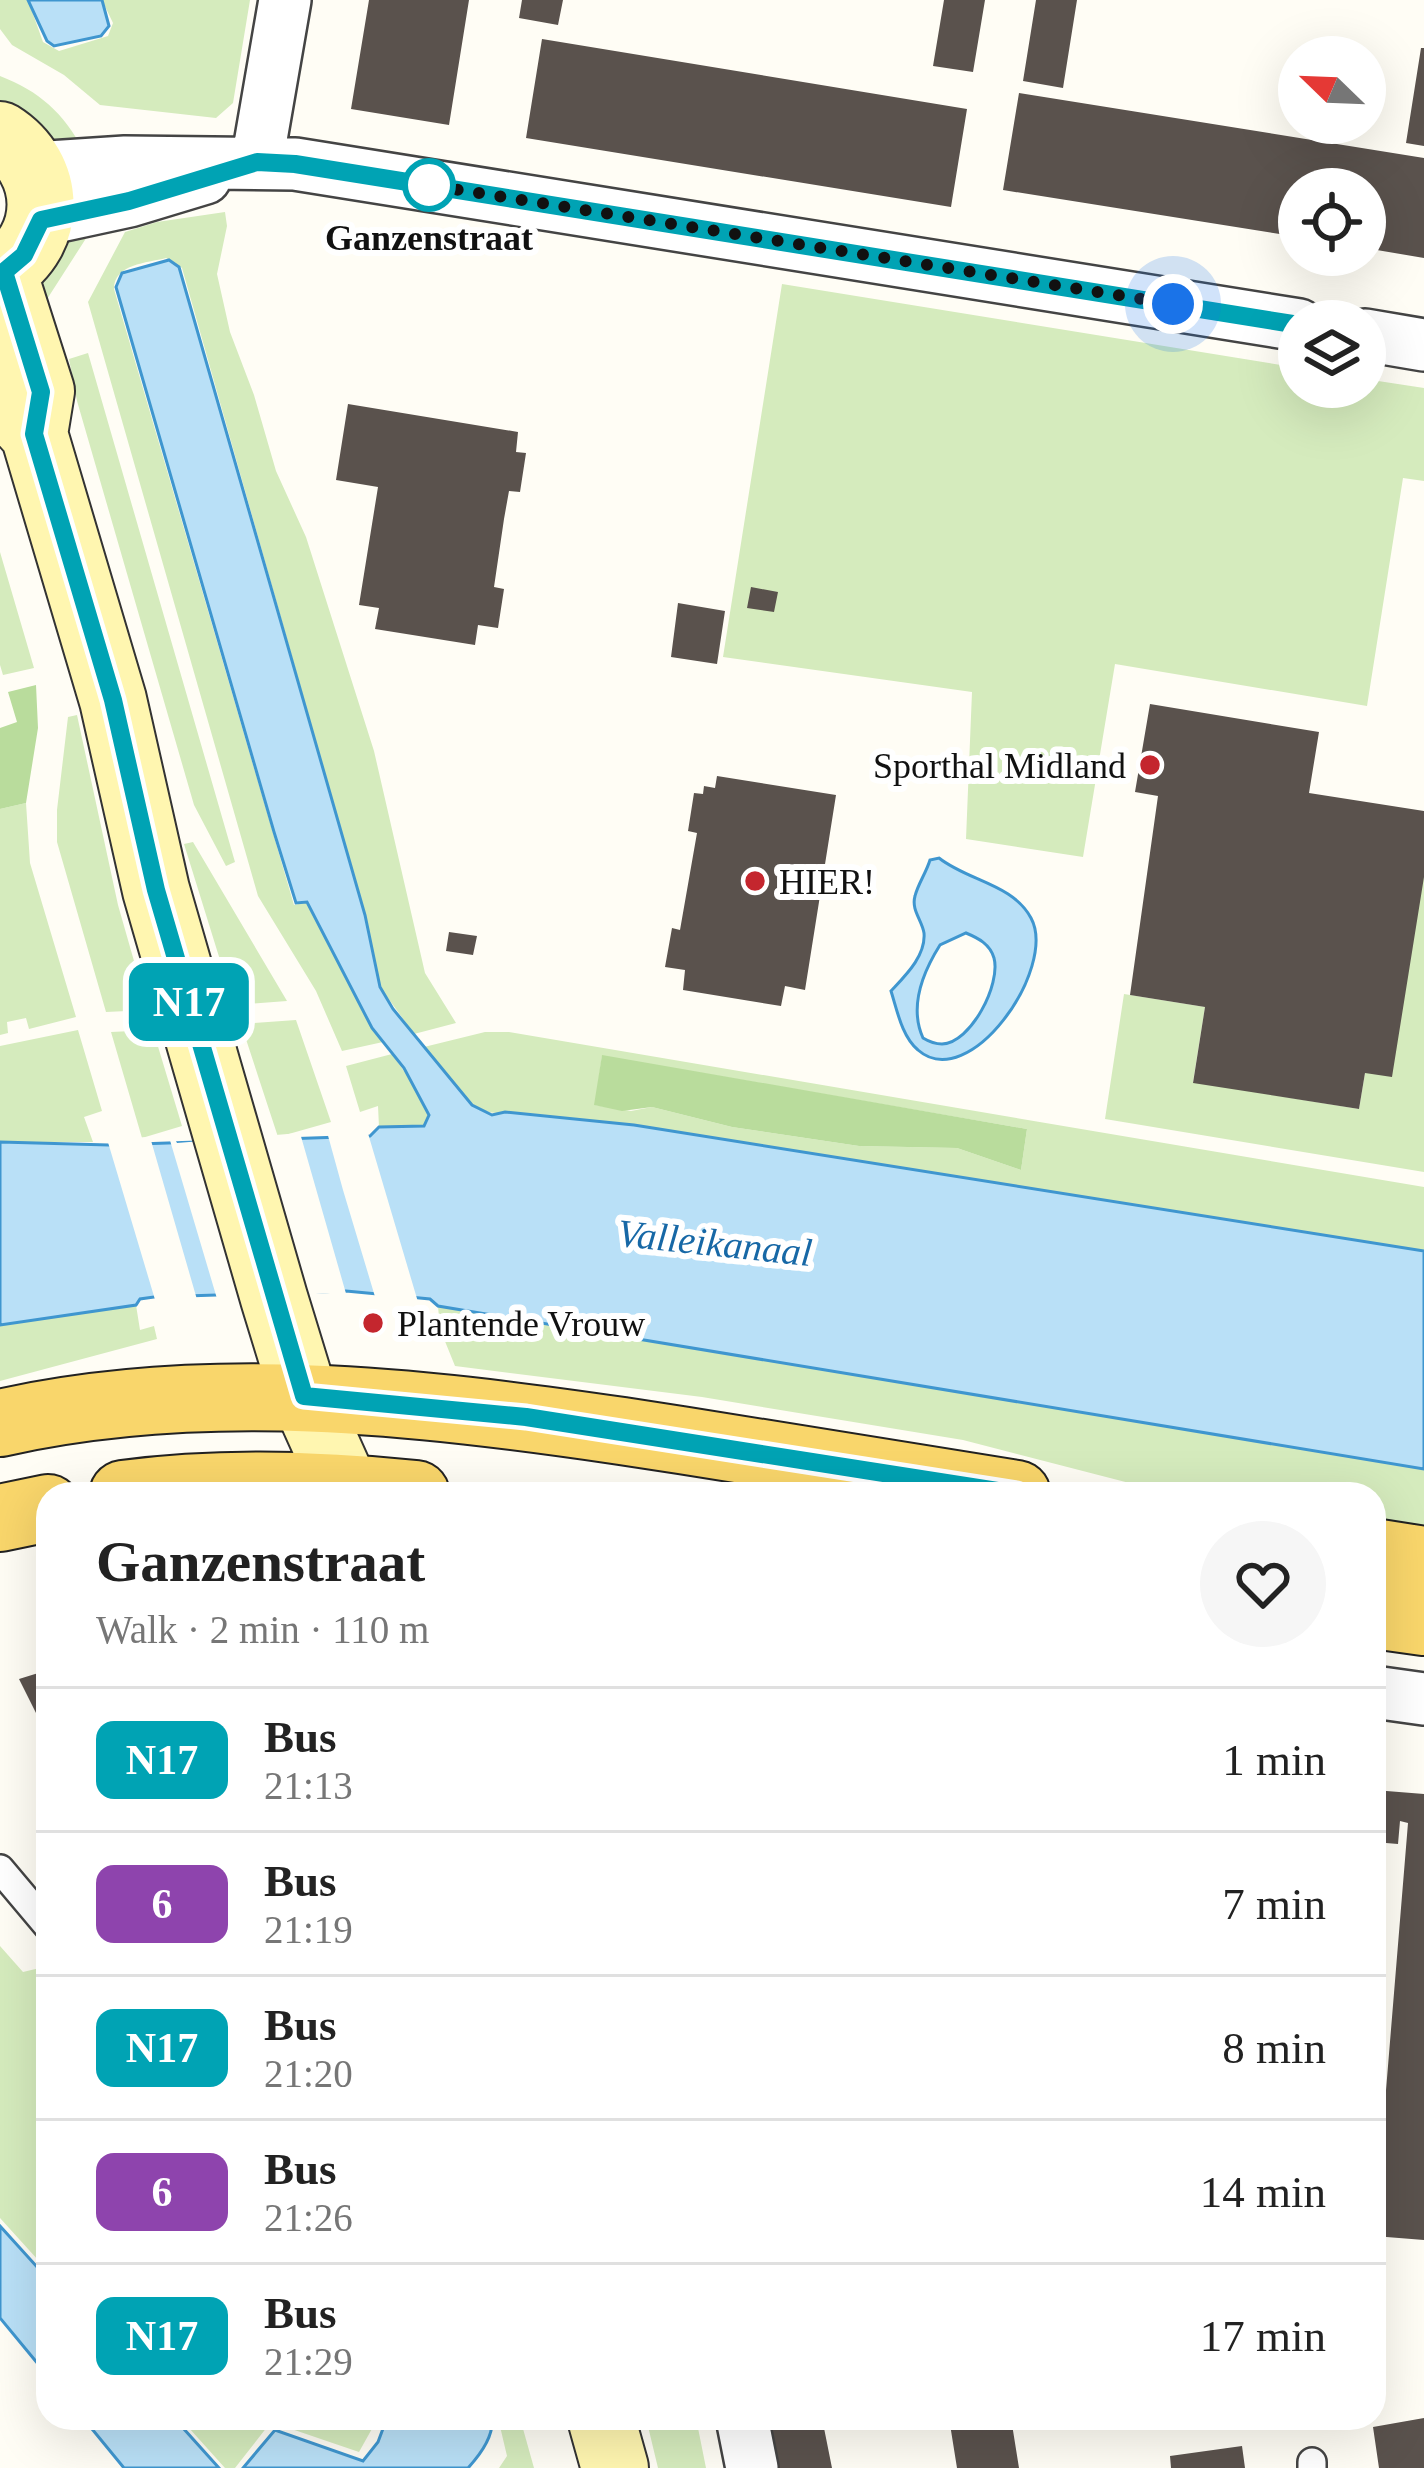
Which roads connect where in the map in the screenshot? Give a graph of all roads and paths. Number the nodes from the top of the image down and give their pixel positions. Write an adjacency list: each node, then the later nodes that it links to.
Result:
1 (285, 0): 2 (street)
2 (257, 162): 3 (street); 4 (street)
3 (16, 214): 7 (street)
4 (1278, 322)
5 (1386, 339): 6 (street)
6 (1424, 345)
7 (17, 411): 8 (street)
8 (304, 1396): 9 (main road); 12 (street); 13 (main road)
9 (123, 1402): 10 (lane); 11 (main road)
10 (0, 1405)
11 (0, 1423)
12 (342, 1482)
13 (940, 1482)
14 (36, 1510): 15 (main road)
15 (0, 1518)
16 (1386, 1554): 17 (main road)
17 (1424, 1560)
18 (1386, 1617): 19 (main road)
19 (1424, 1622)
20 (1386, 1694): 21 (street)
21 (1424, 1699)
22 (0, 1869): 23 (lane)
23 (36, 1912)
24 (605, 2430): 26 (street)
25 (744, 2430): 27 (street)
26 (616, 2468)
27 (752, 2468)

